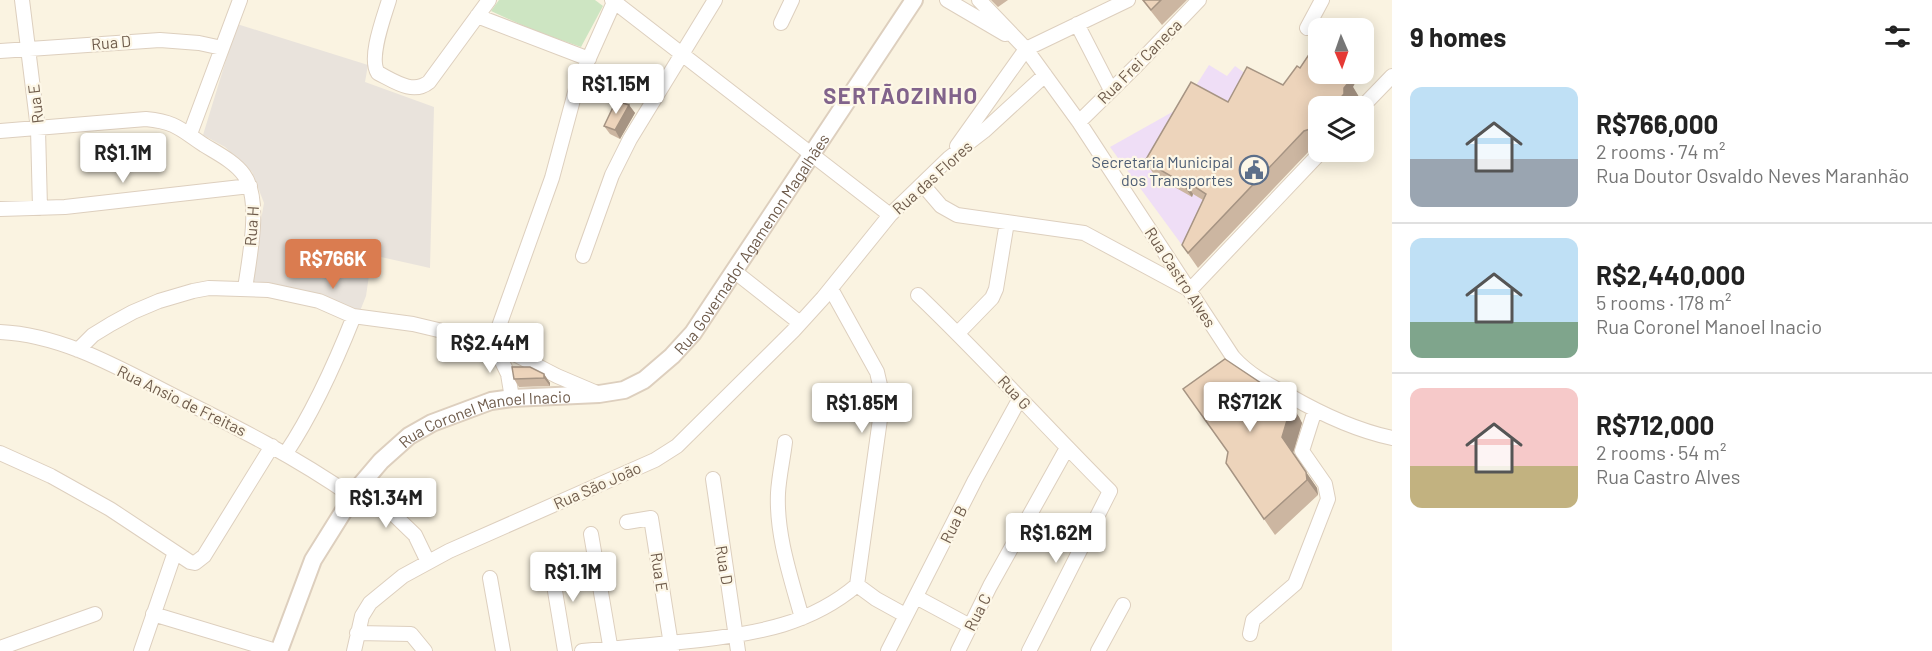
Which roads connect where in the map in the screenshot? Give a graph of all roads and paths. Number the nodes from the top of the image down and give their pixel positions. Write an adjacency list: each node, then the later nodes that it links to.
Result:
1 (22, 0): 20 (street, Rua E)
2 (240, 0): 19 (street)
3 (389, 0): 14 (street)
4 (489, 0): 14 (street)
5 (715, 0): 22 (street)
6 (792, 0): 15 (street)
7 (914, 0): 32 (street, Rua Governador Agamenon Magalhães)
8 (947, 0): 18 (street)
9 (979, 0): 18 (street, Rua Castro Alves)
10 (1128, 0): 16 (street)
11 (1199, 0): 26 (street, Rua Frei Caneca)
12 (1322, 0): 17 (street)
13 (613, 1): 22 (street); 23 (street)
14 (477, 16): 23 (street)
15 (781, 22)
16 (1076, 24): 18 (street); 26 (street)
17 (1306, 28)
18 (1022, 45): 24 (street, Rua Castro Alves); 33 (street)
19 (222, 48): 20 (street, Rua D); 31 (street)
20 (28, 49): 21 (street, Rua D); 29 (street, Rua E)
21 (0, 51)
22 (683, 54): 32 (street); 41 (street)
23 (589, 59): 51 (street)
24 (1045, 75): 28 (street, Rua Castro Alves); 33 (street, Rua das Flores)
25 (1392, 76): 27 (street)
26 (1111, 90): 28 (street, Rua Frei Caneca)
27 (1373, 96)
28 (1079, 122): 45 (street, Rua Castro Alves)
29 (38, 129): 30 (street, Rua H); 31 (street, Rua H); 37 (street, Rua E)
30 (0, 131)
31 (190, 134): 36 (street, Rua H)
32 (811, 155): 39 (street); 42 (street, Rua Governador Agamenon Magalhães)
33 (949, 158): 35 (street, Rua das Flores)
34 (1312, 162): 45 (street)
35 (923, 185): 39 (street, Rua das Flores); 40 (street)
36 (250, 186): 37 (street); 43 (street, Rua H)
37 (40, 208): 38 (street)
38 (0, 209)
39 (890, 215): 44 (street, Rua das Flores)
40 (1007, 222): 45 (street); 50 (street)
41 (583, 256)
42 (734, 271): 48 (street); 53 (street, Rua Governador Agamenon Magalhães)
43 (245, 289): 47 (street); 52 (street)
44 (831, 289): 48 (street, Rua São João); 71 (street)
45 (1190, 290): 56 (street, Rua Castro Alves)
46 (918, 295): 50 (street, Rua G)
47 (354, 316): 51 (street); 62 (street)
48 (800, 323): 69 (street, Rua São João)
49 (0, 332): 52 (street, Rua Ansio de Freitas)
50 (958, 333): 55 (street, Rua G)
51 (493, 343): 53 (street); 54 (street)
52 (78, 350): 59 (street, Rua Ansio de Freitas)
53 (599, 394): 54 (street, Rua Coronel Manoel Inacio)
54 (512, 398): 64 (street, Rua Coronel Manoel Inacio)
55 (1020, 398): 60 (street, Rua G); 72 (street, Rua B)
56 (1316, 410): 57 (street, Rua Castro Alves); 80 (street)
57 (1392, 438)
58 (785, 442): 77 (street)
59 (272, 446): 62 (street, Rua Ansio de Freitas); 67 (street)
60 (1067, 448): 78 (street, Rua C); 96 (street, Rua G)
61 (0, 453): 67 (street)
62 (286, 453): 64 (street, Rua Ansio de Freitas)
63 (712, 479): 81 (street, Rua D)
64 (357, 491): 69 (street, Rua Ansio de Freitas); 87 (street, Rua Coronel Manoel Inacio)
65 (627, 522): 82 (street, Rua E)
66 (591, 534): 85 (street)
67 (175, 552): 75 (street)
68 (550, 561): 91 (street)
69 (428, 562): 79 (street, Rua São João)
70 (490, 578): 90 (street)
71 (857, 585): 76 (street); 77 (street)
72 (916, 597): 76 (street, Rua B); 78 (street)
73 (1123, 605): 97 (street)
74 (95, 614): 84 (street)
75 (153, 614): 86 (street); 87 (street)
76 (905, 615): 94 (street, Rua B)
77 (802, 618): 81 (street)
78 (970, 626): 83 (street, Rua C)
79 (357, 633): 88 (street, Rua São João); 89 (street)
80 (1250, 634)
81 (736, 635): 82 (street); 93 (street, Rua D)
82 (671, 647): 85 (street)
83 (960, 647): 95 (street)
84 (0, 648)
85 (611, 650): 92 (street)
86 (141, 651)
87 (277, 651)
88 (354, 651)
89 (425, 651)
90 (503, 651)
91 (565, 651)
92 (582, 651)
93 (738, 651)
94 (888, 651)
95 (975, 651)
96 (1029, 651)
97 (1098, 651)

